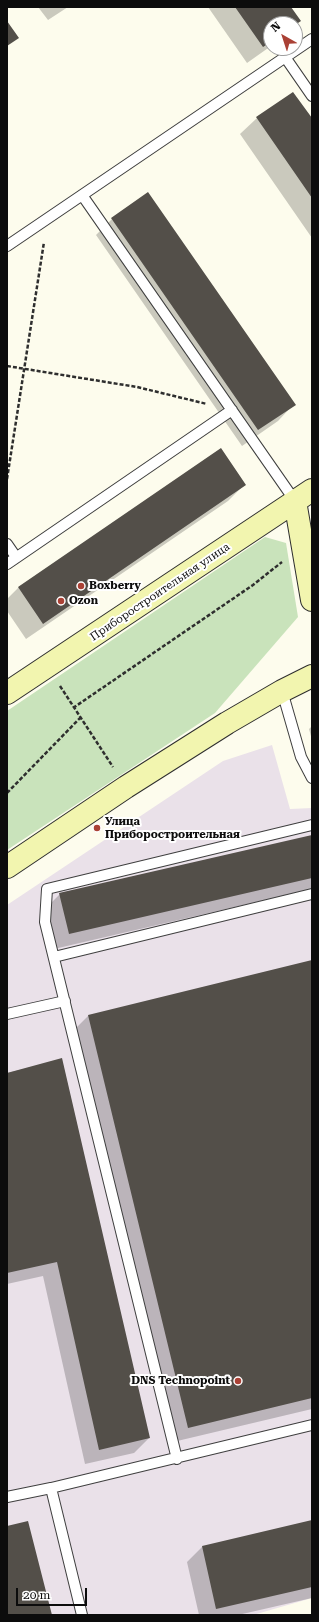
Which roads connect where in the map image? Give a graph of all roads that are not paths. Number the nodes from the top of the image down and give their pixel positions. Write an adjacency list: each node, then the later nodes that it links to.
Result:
1 (312, 39): 2 (lane)
2 (286, 57): 3 (lane); 4 (lane)
3 (312, 96)
4 (82, 195): 5 (lane); 6 (lane)
5 (7, 246)
6 (232, 410): 7 (lane); 9 (lane)
7 (304, 496): 11 (main road); 13 (main road, Приборостроительная улица)
8 (7, 544): 9 (lane)
9 (16, 557): 10 (lane)
10 (7, 564)
11 (312, 600)
12 (312, 676): 14 (main road)
13 (10, 686)
14 (282, 691): 15 (lane); 17 (main road)
15 (312, 778)
16 (312, 825): 19 (lane)
17 (7, 867)
18 (312, 894): 19 (lane)
19 (54, 957): 20 (lane)
20 (65, 1001): 21 (lane); 23 (lane)
21 (7, 1014)
22 (312, 1425): 23 (lane)
23 (177, 1459): 24 (lane)
24 (51, 1488): 25 (lane); 26 (lane)
25 (7, 1497)
26 (82, 1615)

